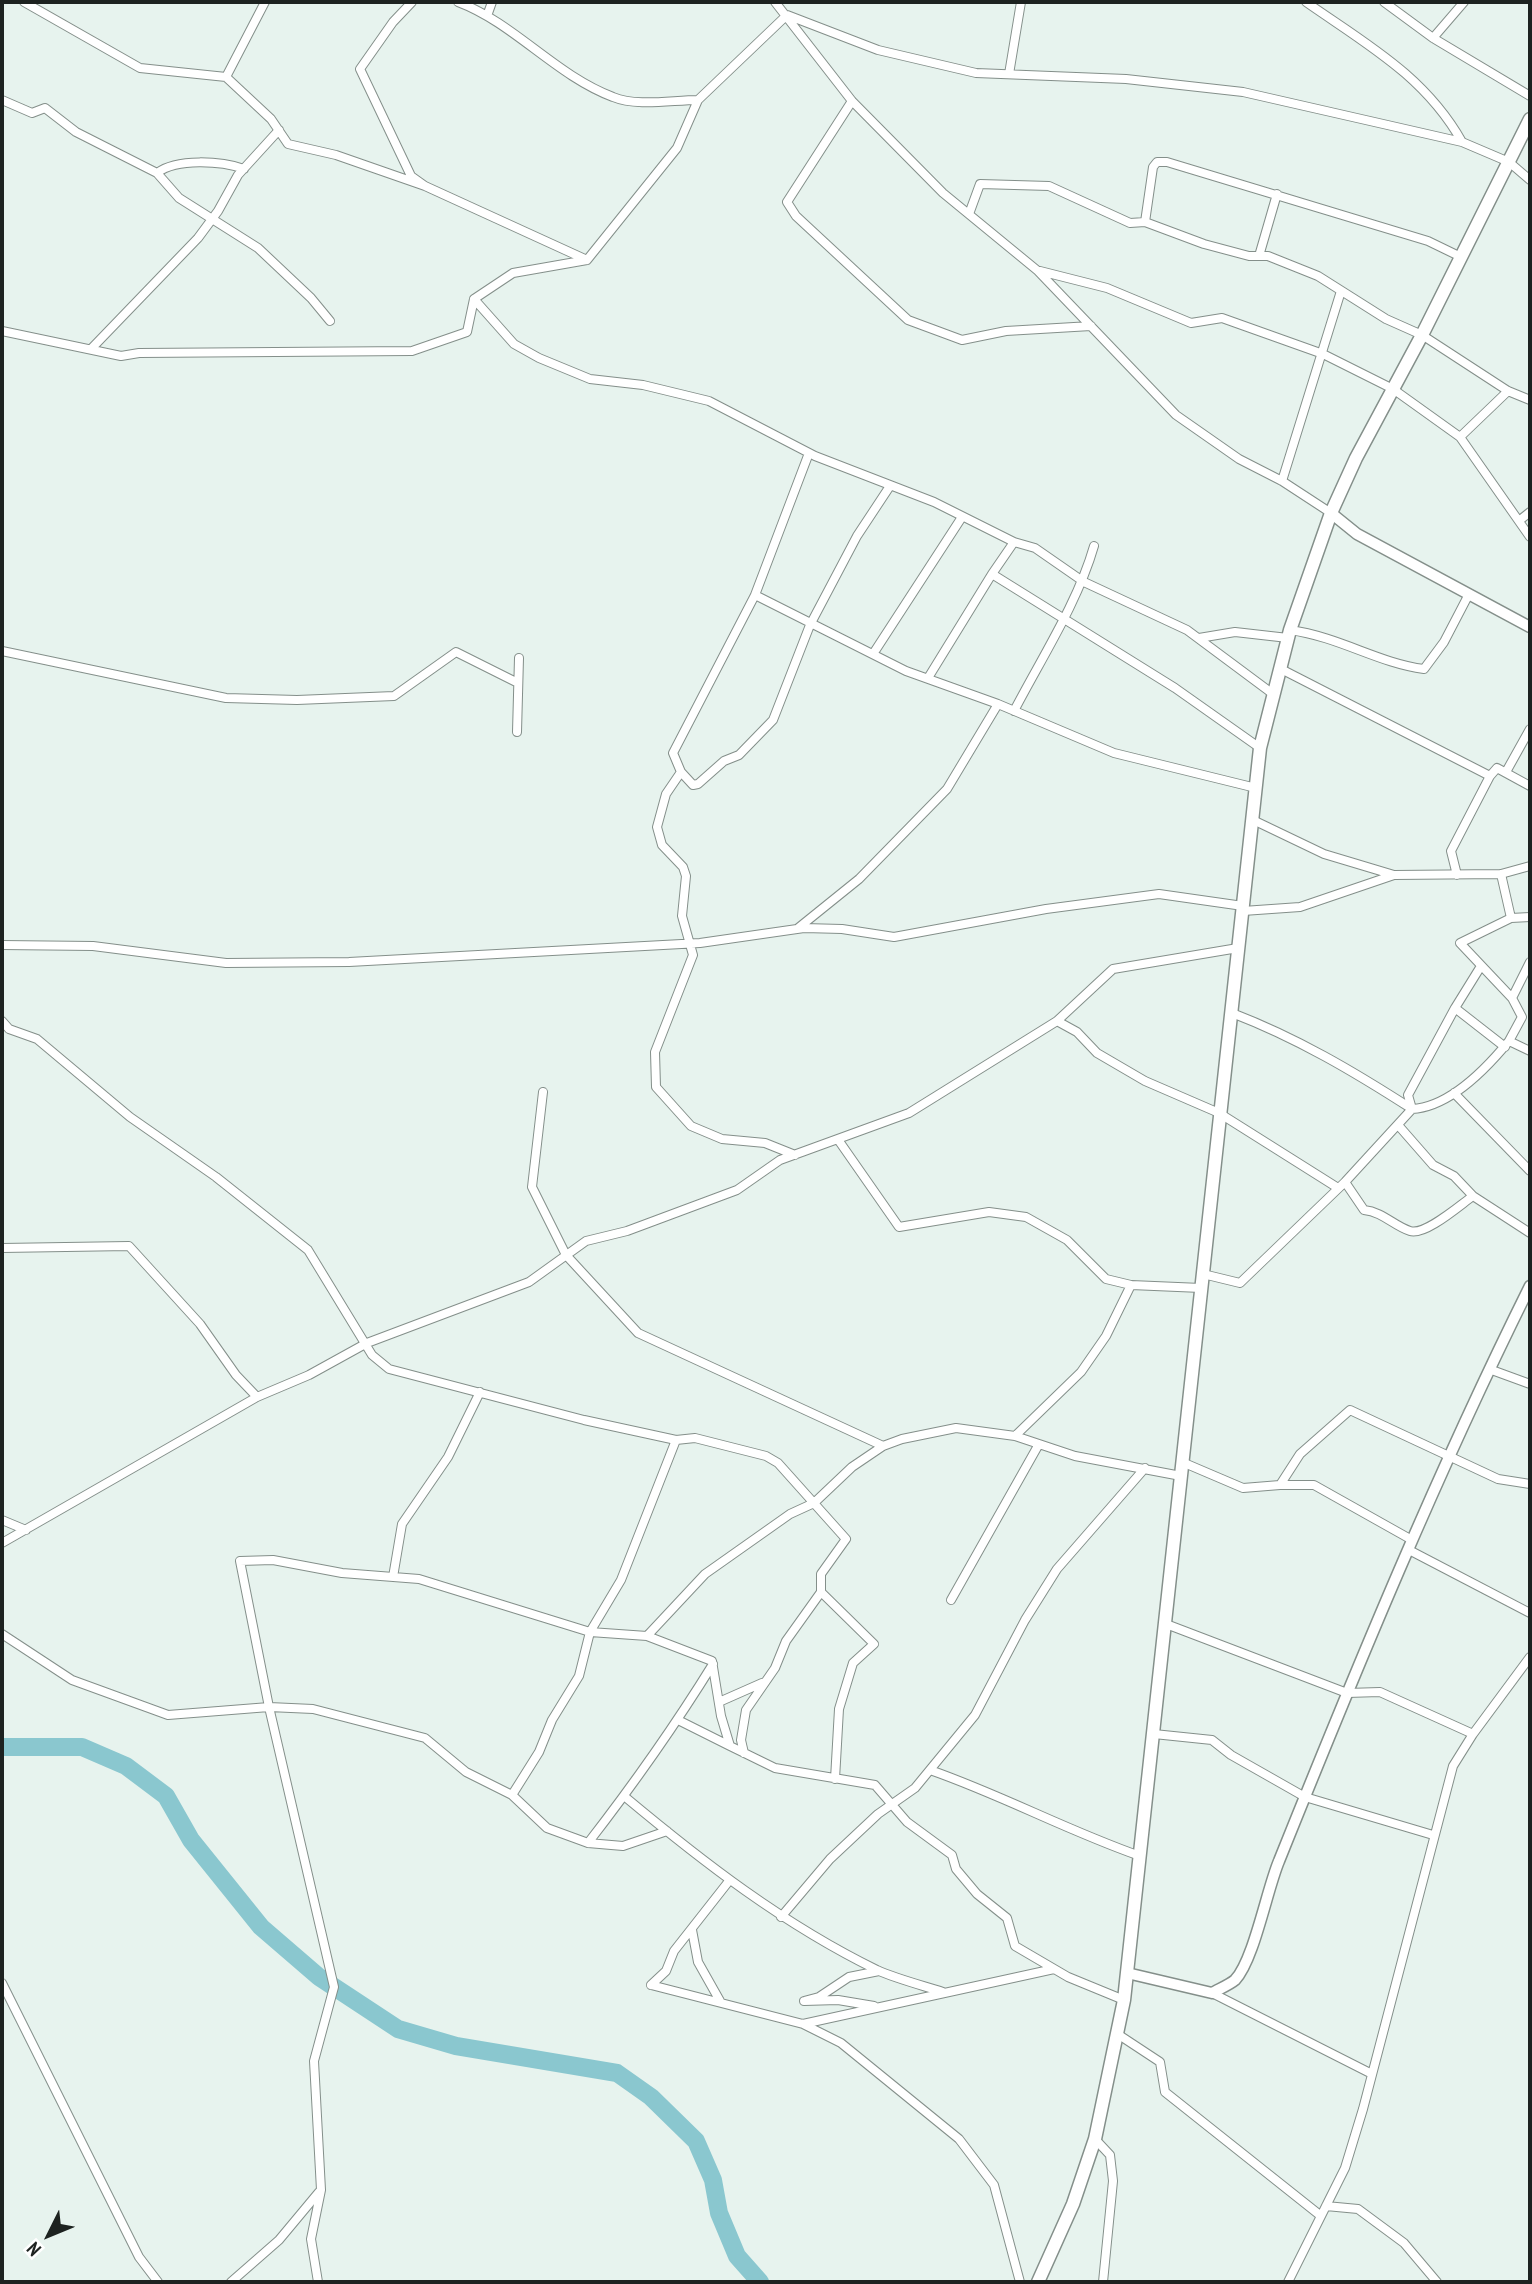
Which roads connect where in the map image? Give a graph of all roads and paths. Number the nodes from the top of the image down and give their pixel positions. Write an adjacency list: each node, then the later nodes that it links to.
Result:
1 (24, 2): 15 (street)
2 (265, 2): 15 (street)
3 (412, 2): 27 (street)
4 (458, 2): 12 (street)
5 (492, 2): 12 (street)
6 (775, 2): 11 (street)
7 (1021, 2): 14 (street)
8 (1306, 2): 22 (street)
9 (1464, 2): 13 (street)
10 (1390, 4): 13 (street)
11 (787, 15): 14 (street); 18 (street); 19 (street)
12 (487, 16): 18 (street)
13 (1433, 38): 16 (street)
14 (1009, 74): 22 (street)
15 (226, 77): 21 (street)
16 (1530, 96)
17 (2, 100): 25 (street)
18 (698, 100): 34 (street)
19 (852, 101): 29 (street); 39 (street)
20 (1530, 119): 23 (main road)
21 (279, 130): 24 (street); 27 (street)
22 (1462, 142): 23 (street)
23 (1509, 162): 26 (street); 33 (main road)
24 (244, 169): 25 (street); 30 (street)
25 (157, 173): 30 (street)
26 (1530, 180)
27 (425, 186): 34 (street)
28 (1277, 194): 31 (street); 32 (street); 33 (street)
29 (969, 214): 31 (street); 35 (street)
30 (212, 219): 38 (street); 42 (street)
31 (1145, 222): 32 (street)
32 (1259, 256): 36 (street)
33 (1461, 257): 41 (main road)
34 (587, 260): 37 (street)
35 (1038, 271): 39 (street); 43 (street)
36 (1342, 291): 41 (street); 43 (street)
37 (474, 299): 42 (street); 48 (street)
38 (330, 321)
39 (1091, 326): 49 (street)
40 (2, 331): 42 (street)
41 (1422, 335): 44 (main road); 45 (street)
42 (91, 349)
43 (1323, 354): 44 (street); 49 (street)
44 (1393, 388): 47 (street); 52 (main road)
45 (1508, 391): 46 (street); 47 (street)
46 (1530, 400)
47 (1460, 438): 54 (street)
48 (809, 453): 50 (street); 61 (street)
49 (1282, 481): 52 (street)
50 (890, 486): 53 (street); 63 (street)
51 (1530, 512): 54 (street)
52 (1331, 513): 60 (street); 65 (main road)
53 (962, 517): 56 (street); 68 (street)
54 (1520, 520): 55 (street)
55 (1530, 537)
56 (1014, 542): 58 (street); 59 (street)
57 (1094, 547): 59 (street)
58 (992, 574): 62 (street); 71 (street)
59 (1084, 582): 62 (street); 66 (street)
60 (1469, 593): 64 (street); 65 (street)
61 (755, 596): 63 (street); 79 (street)
62 (1062, 617): 75 (street); 78 (street)
63 (810, 625): 68 (street); 79 (street)
64 (1530, 627)
65 (1289, 634): 66 (street); 70 (main road)
66 (1199, 638): 73 (street)
67 (2, 651): 72 (street)
68 (873, 654): 71 (street)
69 (519, 658): 72 (street)
70 (1279, 668): 73 (main road); 81 (street)
71 (928, 678): 74 (street)
72 (518, 683): 77 (street)
73 (1273, 694): 78 (main road)
74 (998, 704): 75 (street); 92 (street)
75 (1014, 711): 83 (street)
76 (1530, 729): 80 (street)
77 (517, 732)
78 (1260, 748): 83 (main road)
79 (681, 772): 93 (street)
80 (1506, 772): 81 (street); 82 (street)
81 (1490, 776): 88 (street)
82 (1530, 786)
83 (1256, 788): 84 (main road)
84 (1253, 820): 87 (street); 89 (main road)
85 (1530, 866): 86 (street)
86 (1502, 874): 88 (street); 91 (street)
87 (1394, 875): 88 (street); 89 (street)
88 (1457, 875)
89 (1243, 908): 92 (street); 95 (main road)
90 (1530, 917): 91 (street)
91 (1511, 918): 97 (street)
92 (796, 929): 93 (street)
93 (691, 943): 94 (street); 111 (street)
94 (2, 946)
95 (1238, 948): 100 (main road); 102 (street)
96 (1530, 962): 98 (street)
97 (1481, 966): 98 (street); 99 (street)
98 (1512, 998): 103 (street)
99 (1455, 1008): 103 (street); 107 (street)
100 (1232, 1013): 107 (street); 108 (main road)
101 (2, 1021): 122 (street)
102 (1057, 1021): 108 (street); 110 (street)
103 (1507, 1044): 104 (street); 106 (street)
104 (1530, 1051)
105 (543, 1092): 117 (street)
106 (1454, 1093): 107 (street); 112 (street)
107 (1412, 1109): 109 (street)
108 (1219, 1113): 113 (street); 118 (main road)
109 (1398, 1125): 113 (street); 114 (street)
110 (838, 1141): 111 (street); 119 (street)
111 (795, 1155): 117 (street)
112 (1530, 1171)
113 (1342, 1185): 114 (street); 118 (street)
114 (1473, 1196): 115 (street)
115 (1530, 1233)
116 (2, 1248): 126 (street)
117 (566, 1255): 122 (street); 130 (street)
118 (1203, 1274): 121 (main road)
119 (1131, 1285): 121 (street); 127 (street)
120 (1530, 1286): 123 (street)
121 (1201, 1288): 132 (main road)
122 (367, 1343): 125 (street); 126 (street)
123 (1489, 1369): 124 (street); 131 (street)
124 (1530, 1384)
125 (480, 1392): 128 (street); 142 (street)
126 (257, 1397): 139 (street)
127 (1015, 1436): 129 (street); 130 (street)
128 (676, 1440): 137 (street); 147 (street)
129 (1039, 1444): 133 (street); 144 (street)
130 (883, 1446): 137 (street)
131 (1448, 1457): 135 (street); 136 (street); 141 (street)
132 (1182, 1462): 134 (main road); 136 (street)
133 (1145, 1468): 134 (street); 161 (street)
134 (1181, 1476): 146 (main road)
135 (1530, 1483)
136 (1280, 1485): 141 (street)
137 (814, 1503): 143 (street); 149 (street)
138 (2, 1520): 139 (street)
139 (26, 1530): 140 (street)
140 (2, 1543)
141 (1410, 1545): 145 (street); 153 (street)
142 (393, 1577): 147 (street); 155 (street)
143 (821, 1592): 152 (street); 162 (street)
144 (951, 1600)
145 (1530, 1613)
146 (1166, 1624): 153 (street); 157 (main road)
147 (590, 1632): 149 (street); 163 (street)
148 (2, 1634): 155 (street)
149 (647, 1636): 151 (street)
150 (1530, 1657): 158 (street)
151 (713, 1664): 154 (street); 156 (street)
152 (765, 1682): 154 (street); 160 (street)
153 (1347, 1693): 158 (street); 165 (street)
154 (719, 1702): 159 (street)
155 (269, 1707): 163 (street); 187 (street)
156 (678, 1720): 159 (street); 164 (street)
157 (1153, 1734): 165 (street); 170 (main road)
158 (1473, 1734): 168 (street)
159 (730, 1746): 160 (street)
160 (744, 1753): 162 (street)
161 (930, 1770): 166 (street); 170 (street)
162 (835, 1779): 166 (street)
163 (512, 1795): 169 (street)
164 (624, 1796): 167 (street); 169 (street)
165 (1305, 1797): 168 (street); 179 (street)
166 (893, 1803): 172 (street); 174 (street)
167 (667, 1831): 169 (street); 171 (street)
168 (1433, 1835): 185 (street)
169 (588, 1843)
170 (1140, 1856): 176 (main road)
171 (729, 1881): 172 (street); 173 (street)
172 (781, 1917): 175 (street)
173 (692, 1930): 181 (street); 181 (street)
174 (1054, 1969): 178 (street); 180 (street)
175 (879, 1971): 178 (street); 182 (street)
176 (1127, 1973): 179 (street); 180 (main road)
177 (2, 1983): 190 (street)
178 (946, 1993): 182 (street)
179 (1212, 1993): 185 (street)
180 (1124, 2000): 184 (main road)
181 (720, 2001): 183 (street)
182 (880, 2007): 183 (street)
183 (803, 2024): 193 (street)
184 (1116, 2033): 186 (main road); 189 (street)
185 (1372, 2074): 188 (street)
186 (1095, 2139): 194 (main road); 195 (street)
187 (321, 2190): 191 (street); 192 (street)
188 (1326, 2206): 189 (street); 197 (street)
189 (1321, 2216): 196 (street)
190 (158, 2282)
191 (231, 2282)
192 (317, 2282)
193 (1020, 2282)
194 (1038, 2282)
195 (1103, 2282)
196 (1288, 2282)
197 (1437, 2282)

